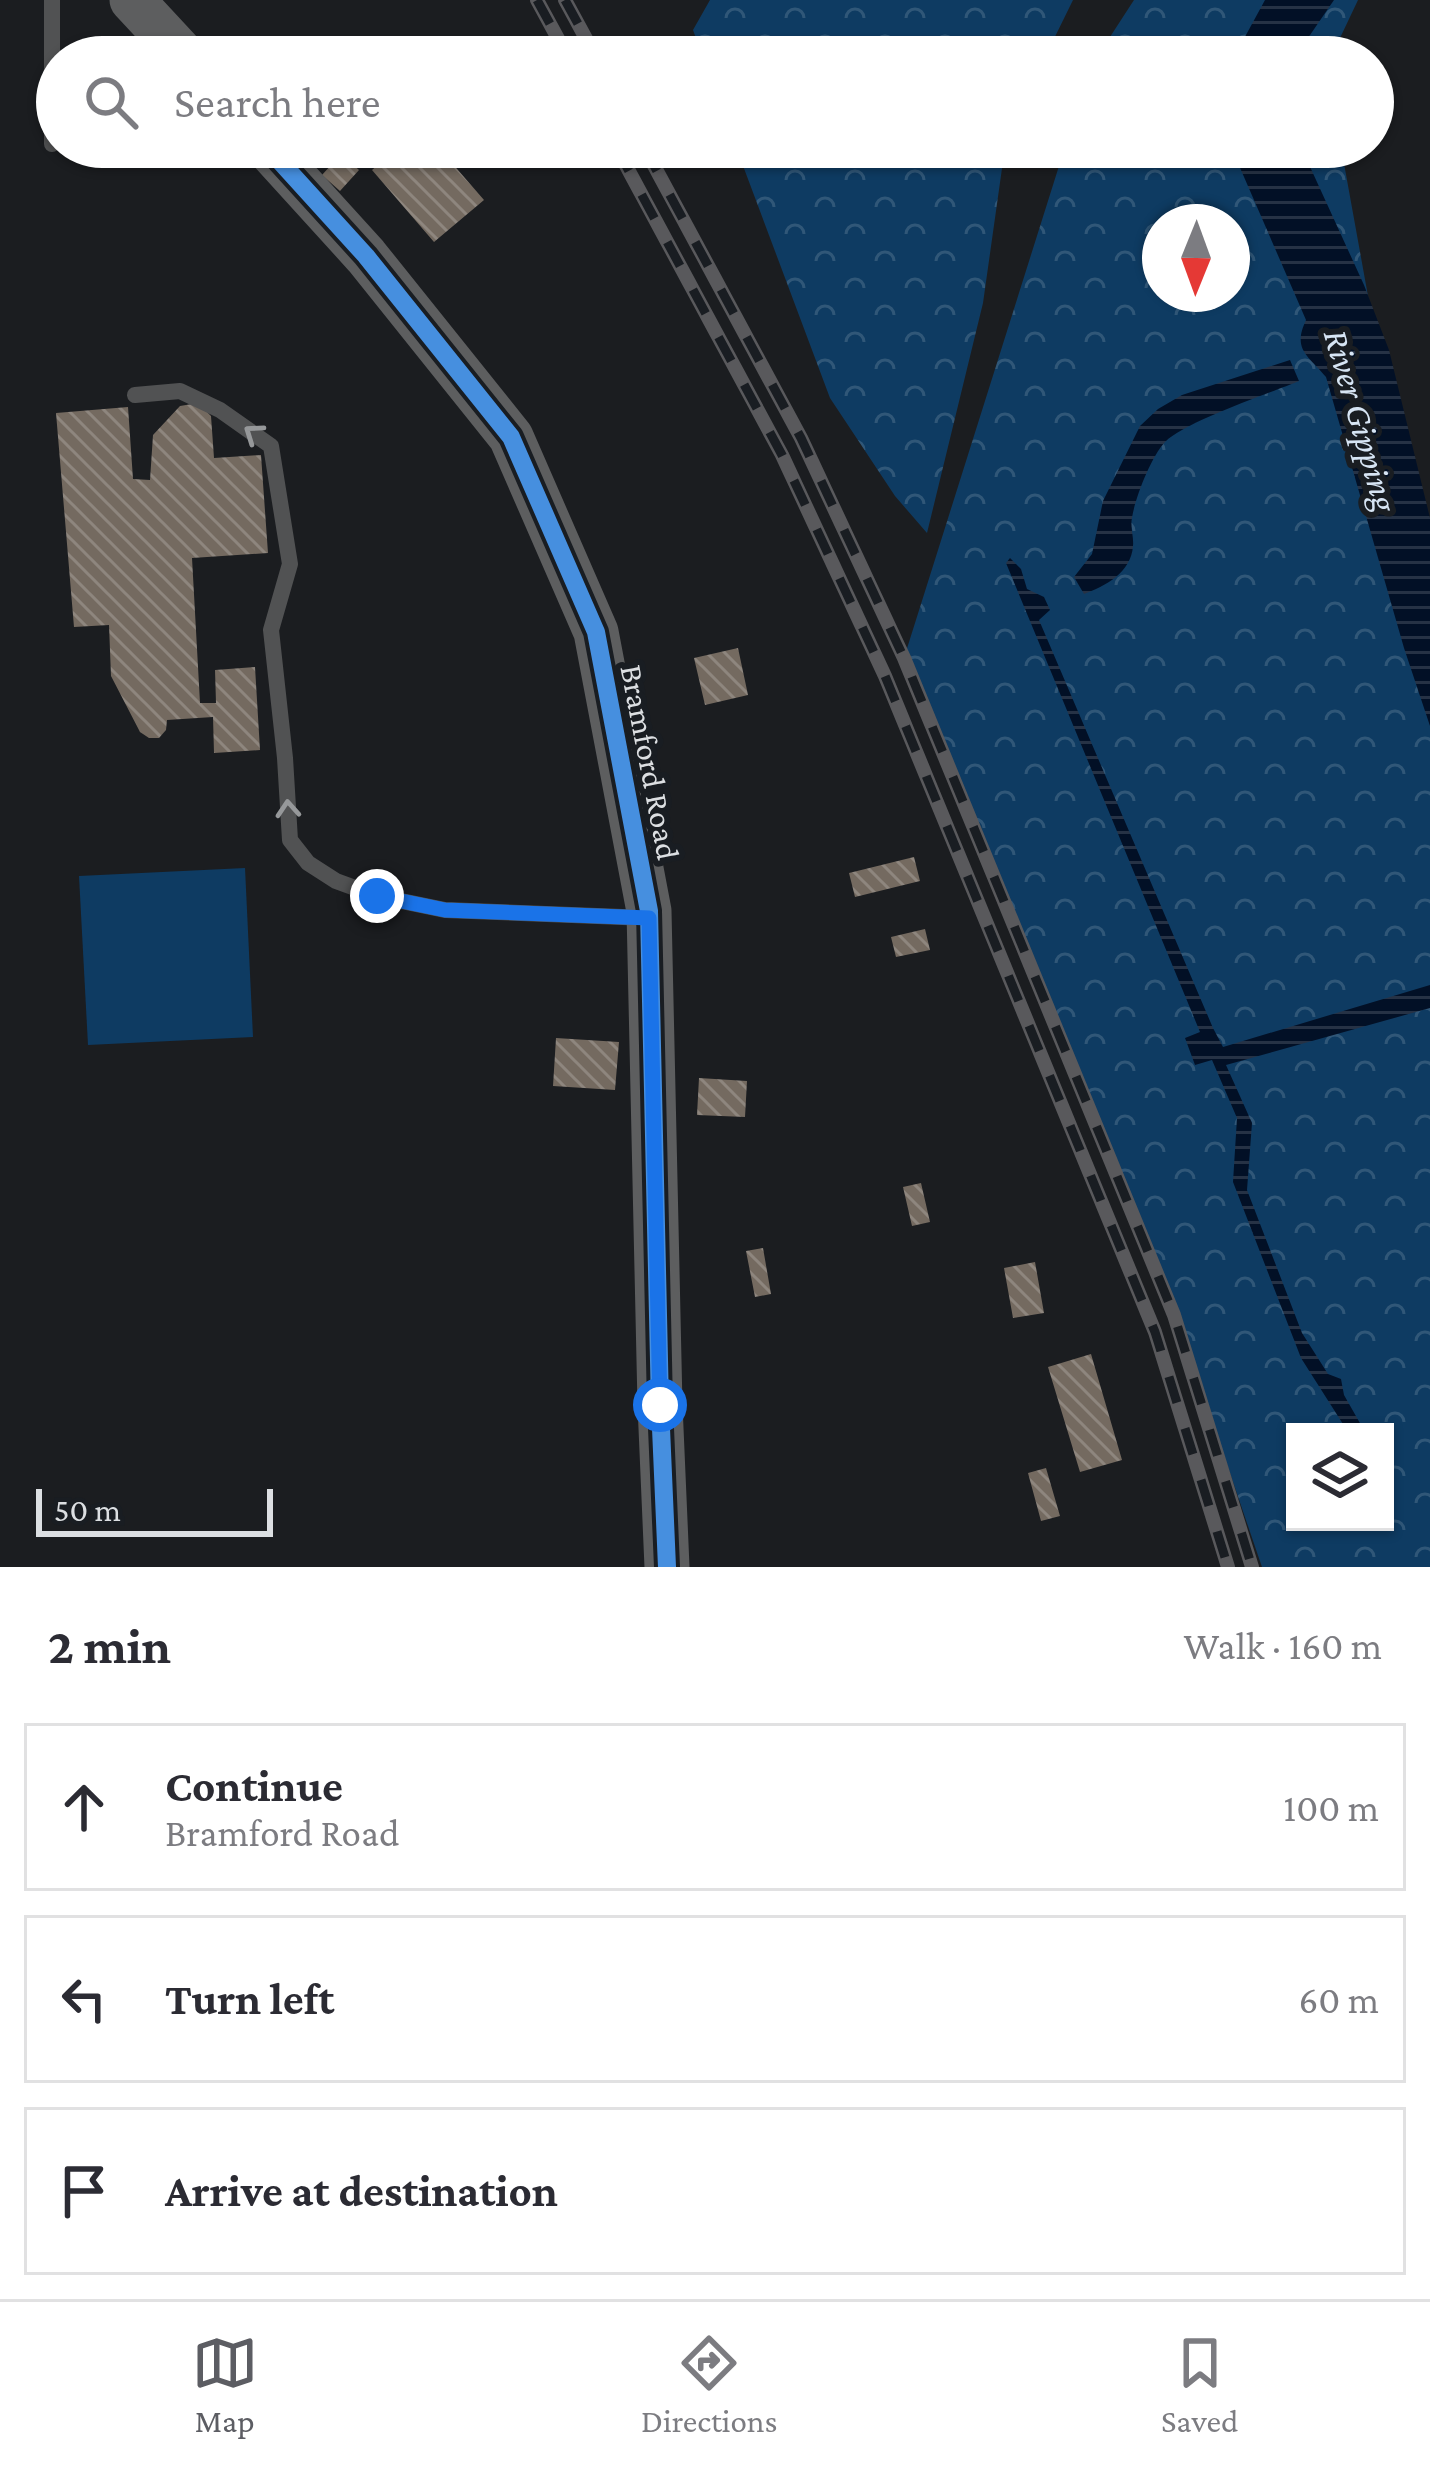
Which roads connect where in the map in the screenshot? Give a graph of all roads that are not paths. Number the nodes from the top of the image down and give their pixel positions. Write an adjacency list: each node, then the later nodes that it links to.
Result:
1 (52, 0): 3 (lane)
2 (132, 0): 4 (main road)
3 (52, 36)
4 (165, 36)
5 (286, 168): 7 (main road, Bramford Road)
6 (135, 395): 7 (lane, one-way to 6)
7 (649, 918): 8 (main road, Bramford Road)
8 (667, 1567)

